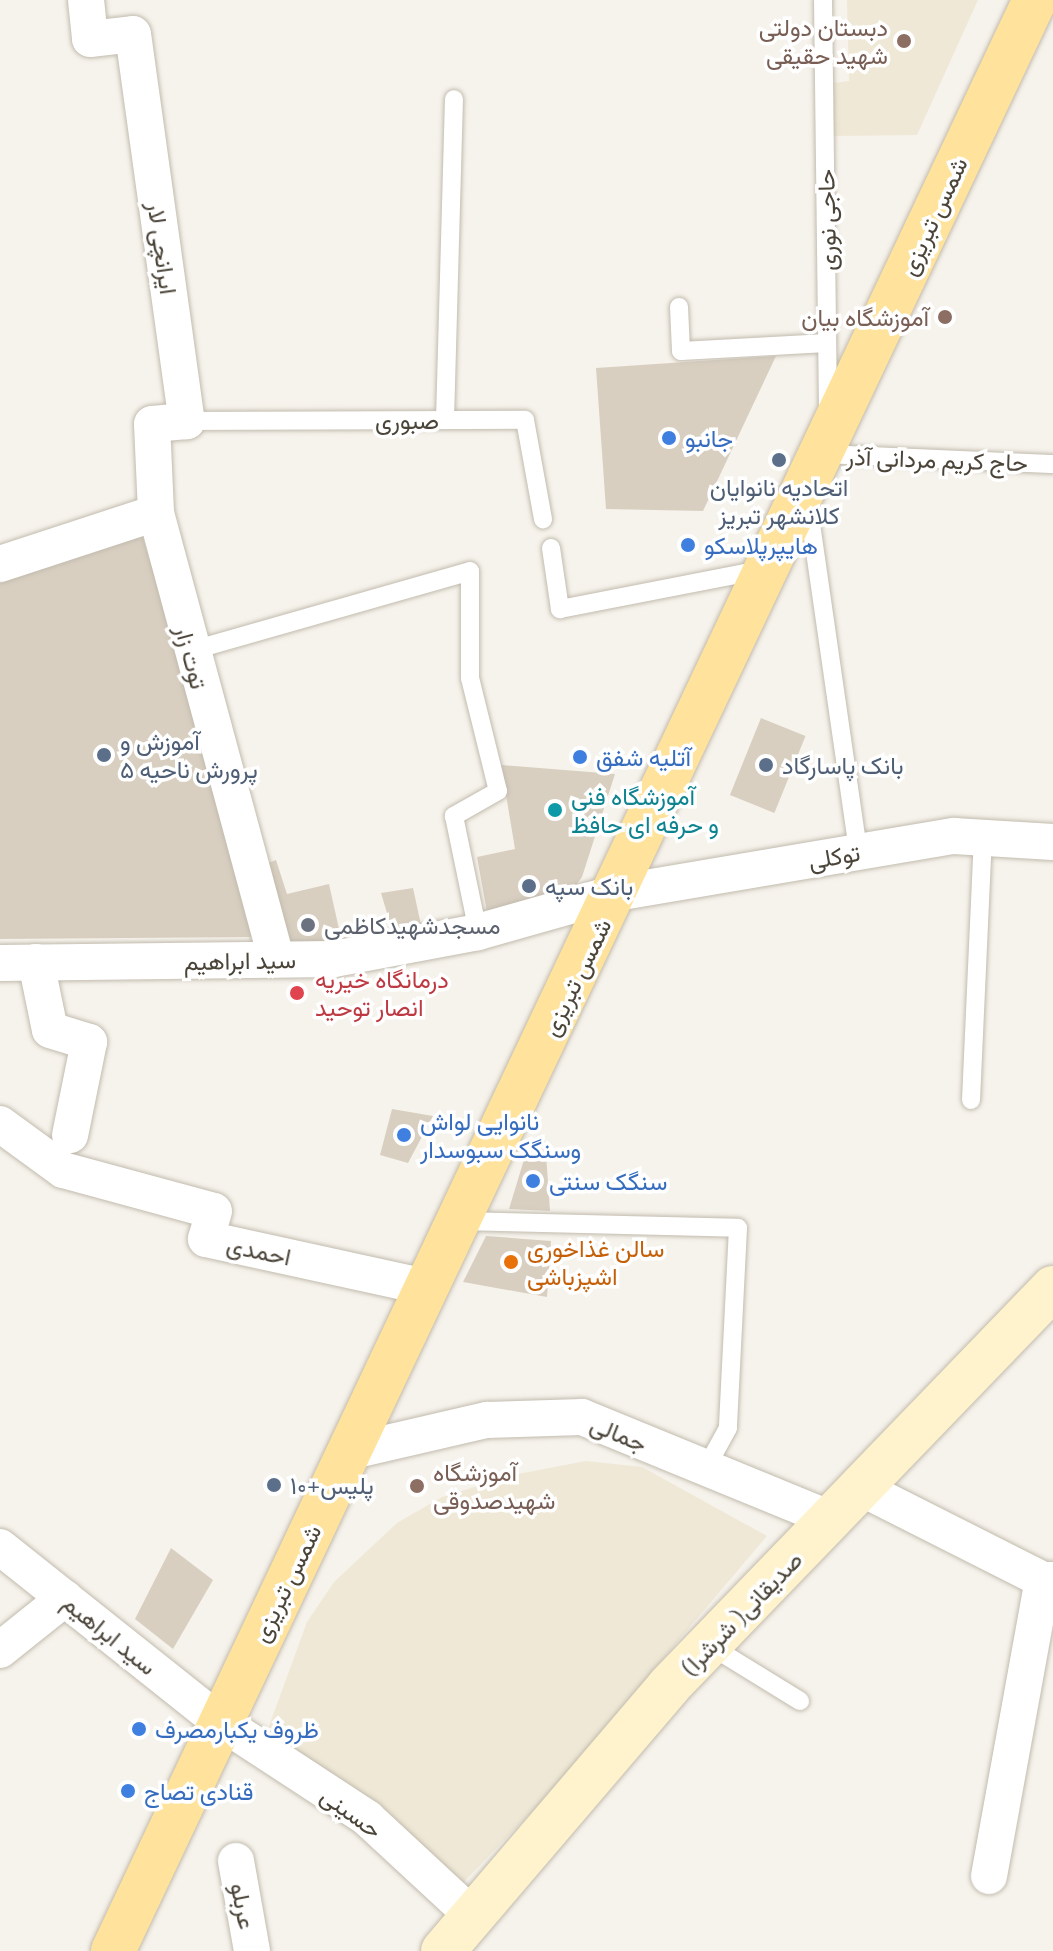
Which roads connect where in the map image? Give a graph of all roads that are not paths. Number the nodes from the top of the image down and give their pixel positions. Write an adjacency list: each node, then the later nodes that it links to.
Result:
1 (86, 0): 8 (street, ایرانچی لار)
2 (823, 0): 6 (lane, حاجی نوری)
3 (1035, 0): 9 (main road, شمس تبریزی)
4 (454, 99): 7 (lane)
5 (679, 307): 6 (lane)
6 (827, 343): 9 (lane, حاجی نوری)
7 (445, 420): 8 (lane, صبوری); 12 (lane, صبوری)
8 (187, 421): 11 (street)
9 (819, 461): 10 (lane, حاج کریم مردانی آذر); 15 (main road, شمس تبریزی); 19 (lane, حاجی نوری)
10 (1053, 464)
11 (156, 513): 14 (street); 16 (street, توت زار)
12 (543, 519)
13 (551, 548): 15 (lane)
14 (0, 564)
15 (768, 569): 20 (main road, شمس تبریزی)
16 (190, 651): 21 (lane); 22 (street, توت زار)
17 (983, 838): 18 (street, توکلی); 19 (street, توکلی); 25 (lane)
18 (1053, 842)
19 (858, 852): 20 (street, توکلی)
20 (616, 893): 21 (street, سید ابراهیم); 28 (main road, شمس تبریزی)
21 (478, 932): 22 (street, سید ابراهیم)
22 (276, 959): 23 (street, سید ابراهیم)
23 (36, 962): 24 (street, سید ابراهیم); 27 (street)
24 (0, 963)
25 (971, 1100)
26 (0, 1124): 29 (street, احمدی)
27 (70, 1135)
28 (459, 1221): 29 (main road, شمس تبریزی); 32 (lane)
29 (427, 1287): 31 (main road, شمس تبریزی)
30 (1053, 1288): 33 (street, (شرشرا )صدیقانی)
31 (348, 1452): 32 (street, جمالی); 41 (main road, شمس تبریزی)
32 (706, 1468): 34 (street, جمالی)
33 (861, 1488): 34 (street, (شرشرا )صدیقانی); 36 (street)
34 (831, 1519): 38 (street, (شرشرا )صدیقانی)
35 (0, 1547): 37 (street, سید ابراهیم)
36 (1048, 1580): 43 (street)
37 (65, 1598): 39 (street); 41 (street, سید ابراهیم)
38 (709, 1645): 40 (lane); 44 (street, (شرشرا )صدیقانی)
39 (0, 1650)
40 (800, 1701)
41 (219, 1721): 44 (street, حسینی); 45 (main road, شمس تبریزی)
42 (236, 1861): 46 (street, عربلو)
43 (989, 1876)
44 (473, 1916): 47 (street, (شرشرا )صدیقانی)
45 (113, 1951)
46 (252, 1951)
47 (444, 1951)

